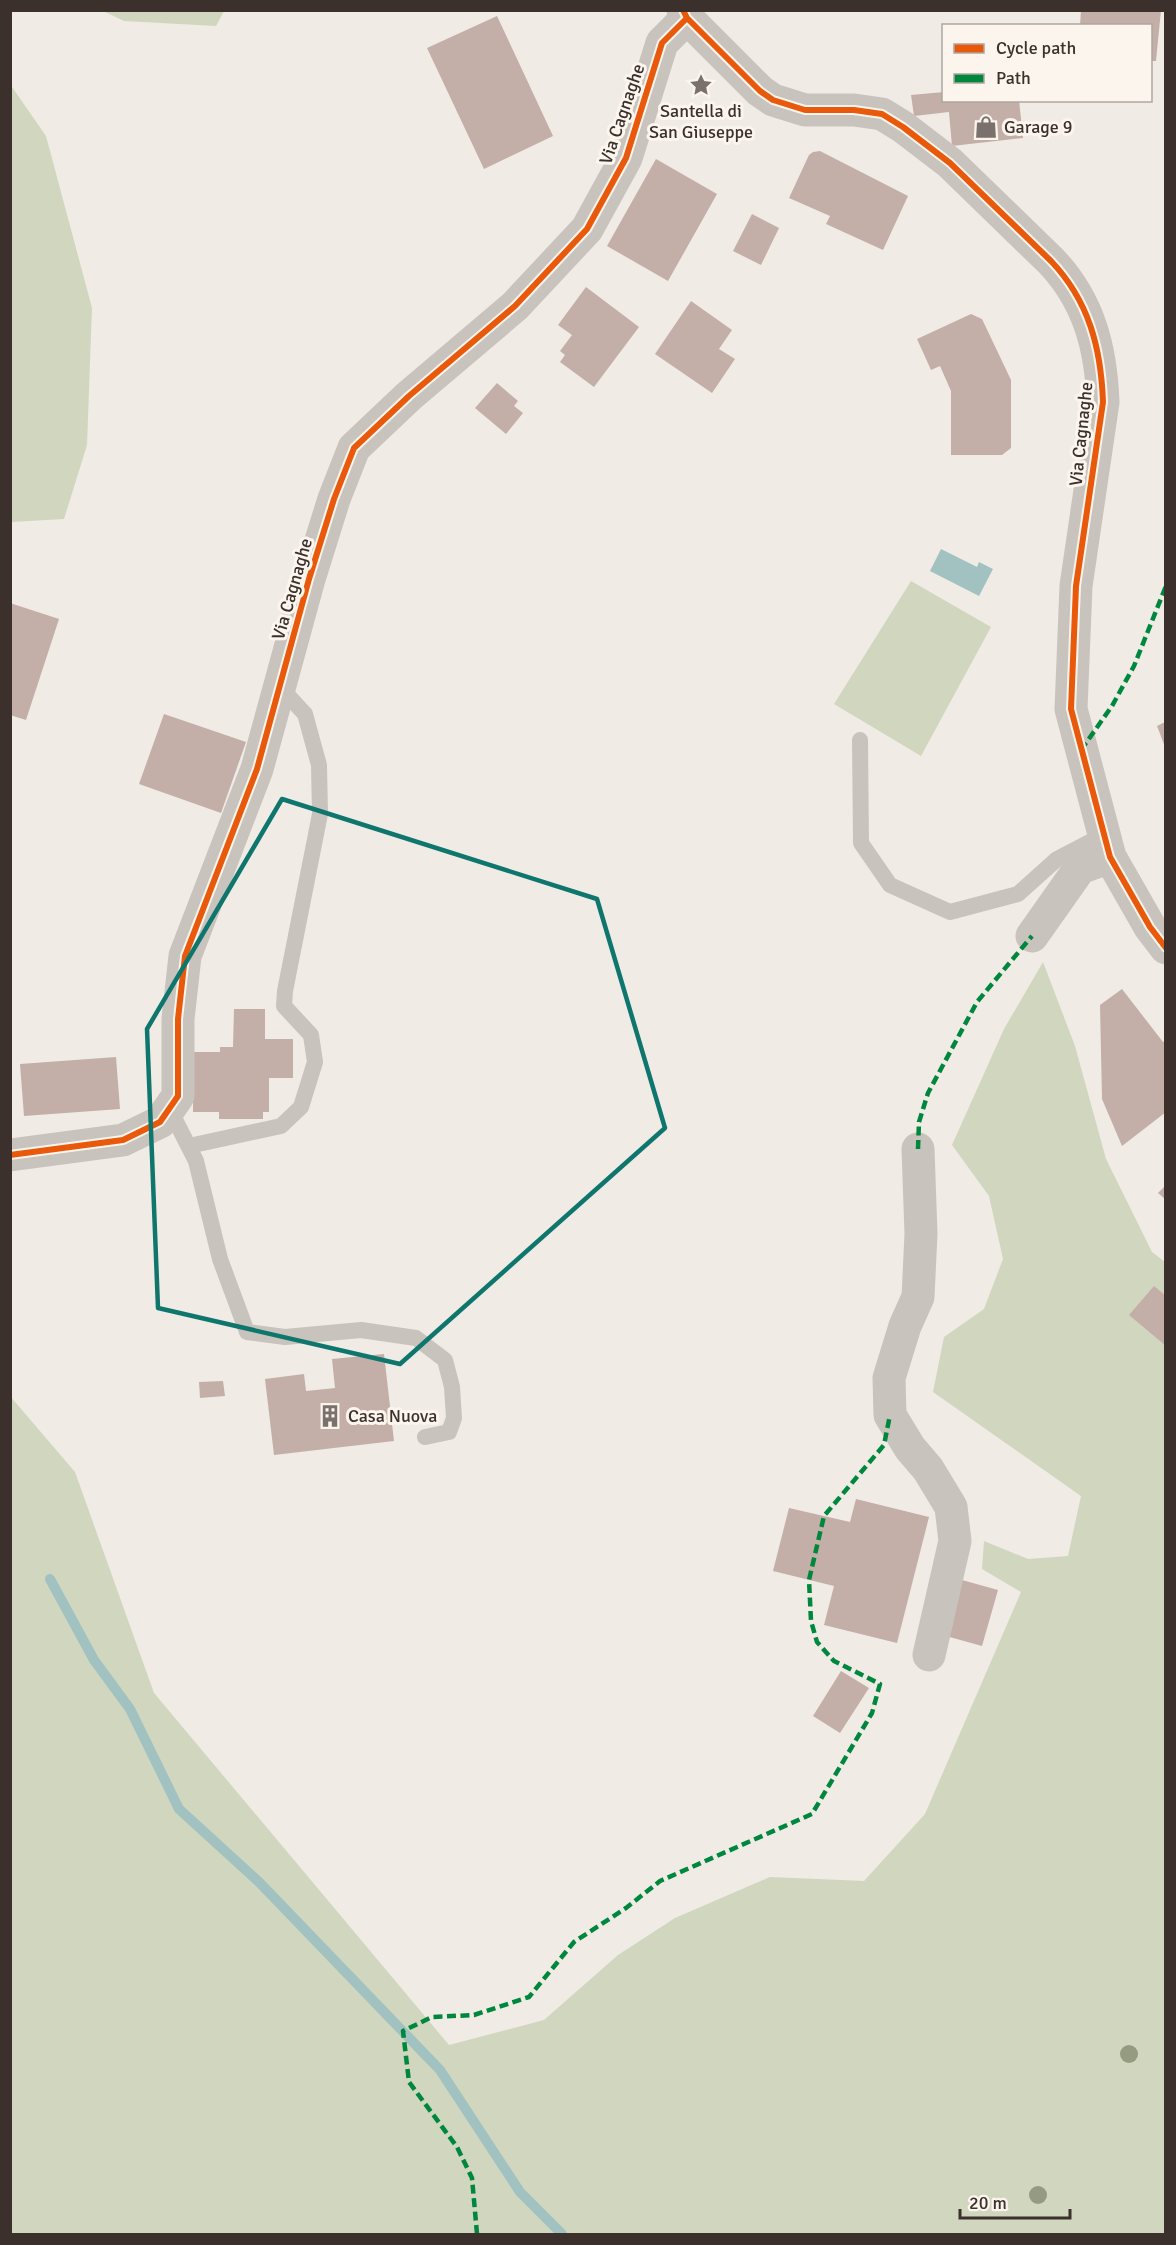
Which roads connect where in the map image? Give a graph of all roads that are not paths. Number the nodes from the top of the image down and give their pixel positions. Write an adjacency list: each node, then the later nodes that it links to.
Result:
1 (685, 14): 2 (street, Via Cagnaghe); 4 (street, Via Cagnaghe)
2 (280, 687): 7 (street, Via Cagnaghe); 8 (lane)
3 (861, 740): 4 (lane)
4 (1107, 846): 5 (street); 6 (street, Via Cagnaghe)
5 (1032, 936)
6 (1166, 948)
7 (169, 1108): 8 (lane); 10 (street, Via Cagnaghe)
8 (189, 1146): 11 (lane)
9 (918, 1149): 12 (street)
10 (10, 1155)
11 (425, 1437)
12 (929, 1655)

